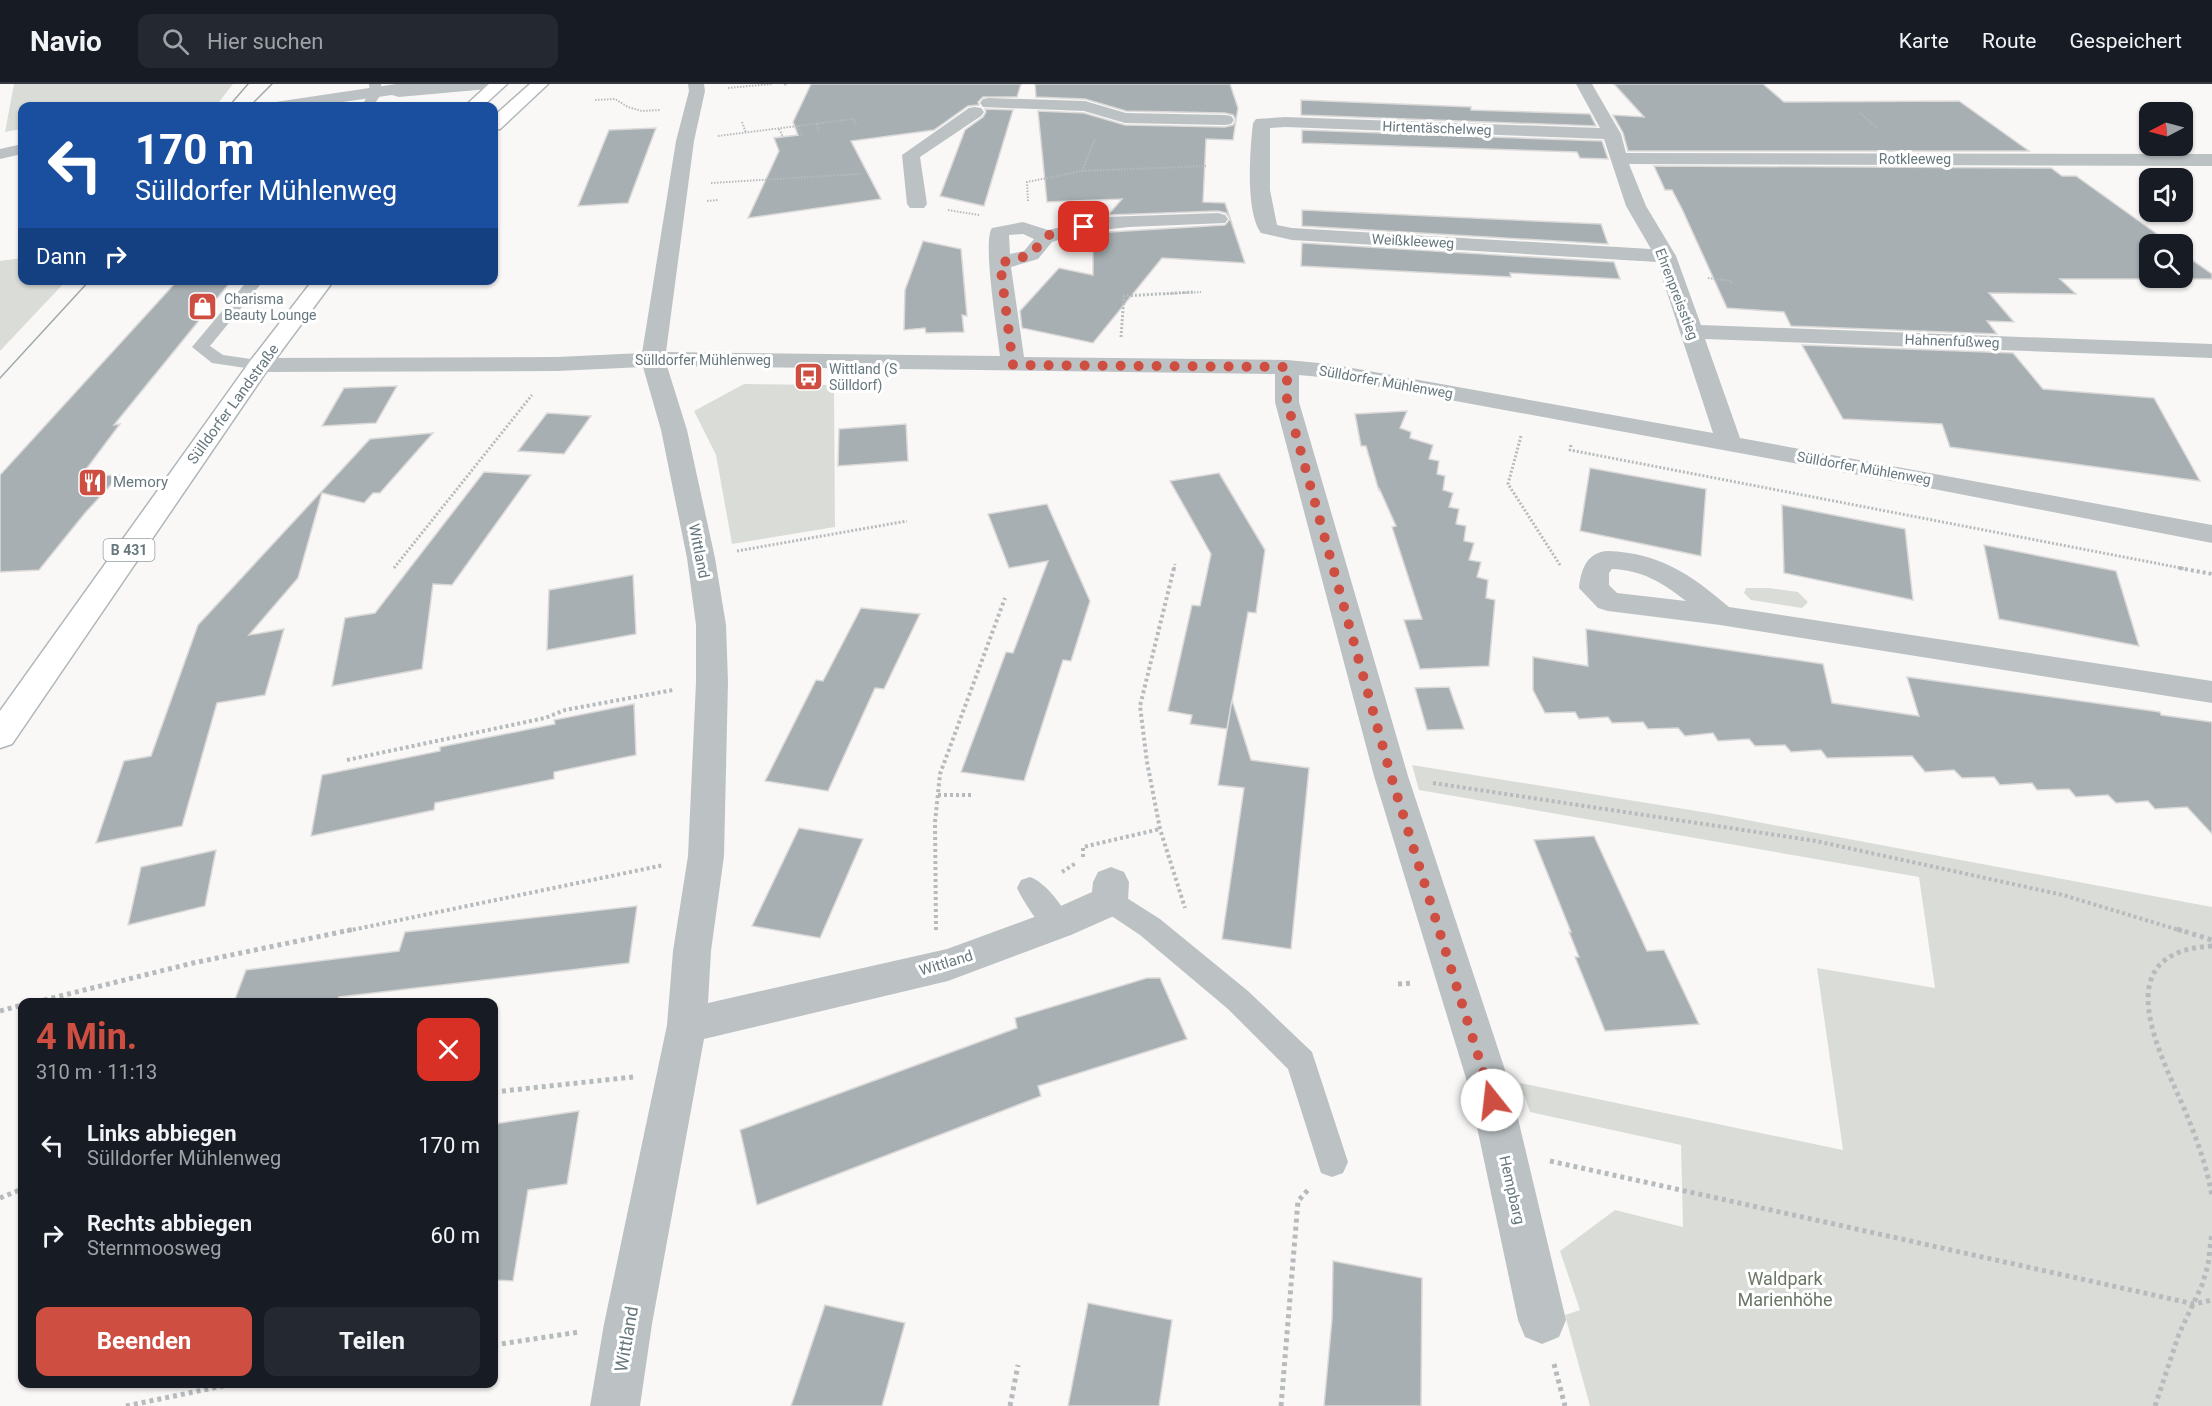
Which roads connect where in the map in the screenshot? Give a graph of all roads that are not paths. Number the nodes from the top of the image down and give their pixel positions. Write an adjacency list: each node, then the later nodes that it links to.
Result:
1 (421, 84): 7 (street)
2 (488, 84): 7 (street)
3 (499, 84): 10 (main road)
4 (540, 84): 13 (main road)
5 (1584, 84): 15 (street, Ehrenpreisstieg)
6 (696, 94): 29 (street, Wittland)
7 (373, 95): 9 (street)
8 (988, 98): 11 (street); 12 (street); 20 (street)
9 (315, 102)
10 (478, 102)
11 (950, 110)
12 (1225, 120)
13 (498, 121)
14 (1262, 123): 15 (street, Hirtentäschelweg); 23 (street, Weißkleeweg)
15 (1612, 134): 18 (street, Ehrenpreisstieg)
16 (18, 149): 17 (street)
17 (0, 154)
18 (1618, 158): 19 (street, Rotkleeweg); 23 (street, Ehrenpreisstieg)
19 (2212, 160)
20 (917, 204)
21 (1218, 219): 22 (street)
22 (1045, 237): 24 (street); 24 (street)
23 (1666, 256): 27 (street, Ehrenpreisstieg)
24 (1000, 263): 31 (street)
25 (253, 285): 30 (lane)
26 (320, 285): 30 (main road, Sülldorfer Landstraße / B 431)
27 (1692, 332): 28 (street, Hahnenfußweg); 33 (street, Ehrenpreisstieg)
28 (2212, 351)
29 (653, 358): 30 (street, Sülldorfer Mühlenweg); 31 (street, Sülldorfer Mühlenweg); 41 (street, Wittland)
30 (259, 365): 37 (main road, Sülldorfer Landstraße / B 431)
31 (1013, 365): 32 (street, Sülldorfer Mühlenweg)
32 (1287, 367): 33 (street, Sülldorfer Mühlenweg); 43 (street, Hempbarg)
33 (1729, 444): 34 (street, Sülldorfer Mühlenweg)
34 (2212, 534)
35 (1720, 615): 35 (street); 36 (street)
36 (2212, 692)
37 (0, 736)
38 (1030, 888): 40 (lane)
39 (1111, 891): 40 (street, Wittland); 42 (lane)
40 (1058, 924): 41 (street, Wittland)
41 (687, 1025): 44 (street, Wittland)
42 (1332, 1162)
43 (1542, 1320)
44 (615, 1406)

